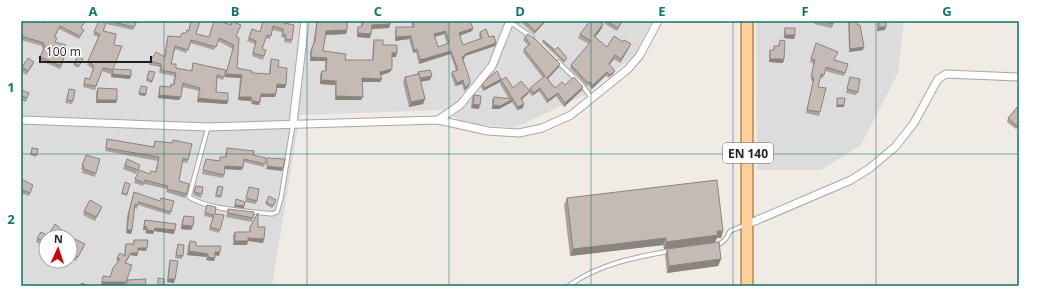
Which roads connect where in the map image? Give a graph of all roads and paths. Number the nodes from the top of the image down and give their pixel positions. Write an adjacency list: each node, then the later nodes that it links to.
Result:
1 (305, 21): 11 (street)
2 (510, 21): 5 (lane); 10 (street)
3 (658, 21): 8 (street)
4 (747, 21): 13 (main road, EN 140)
5 (534, 40)
6 (555, 60): 8 (lane)
7 (1019, 77): 13 (street)
8 (591, 97): 10 (street)
9 (21, 120): 12 (street)
10 (438, 120): 11 (street)
11 (293, 123): 12 (street); 12 (lane)
12 (208, 127)
13 (748, 224): 14 (lane); 17 (main road, EN 140)
14 (711, 246)
15 (676, 250): 16 (lane)
16 (570, 284)
17 (747, 286)

